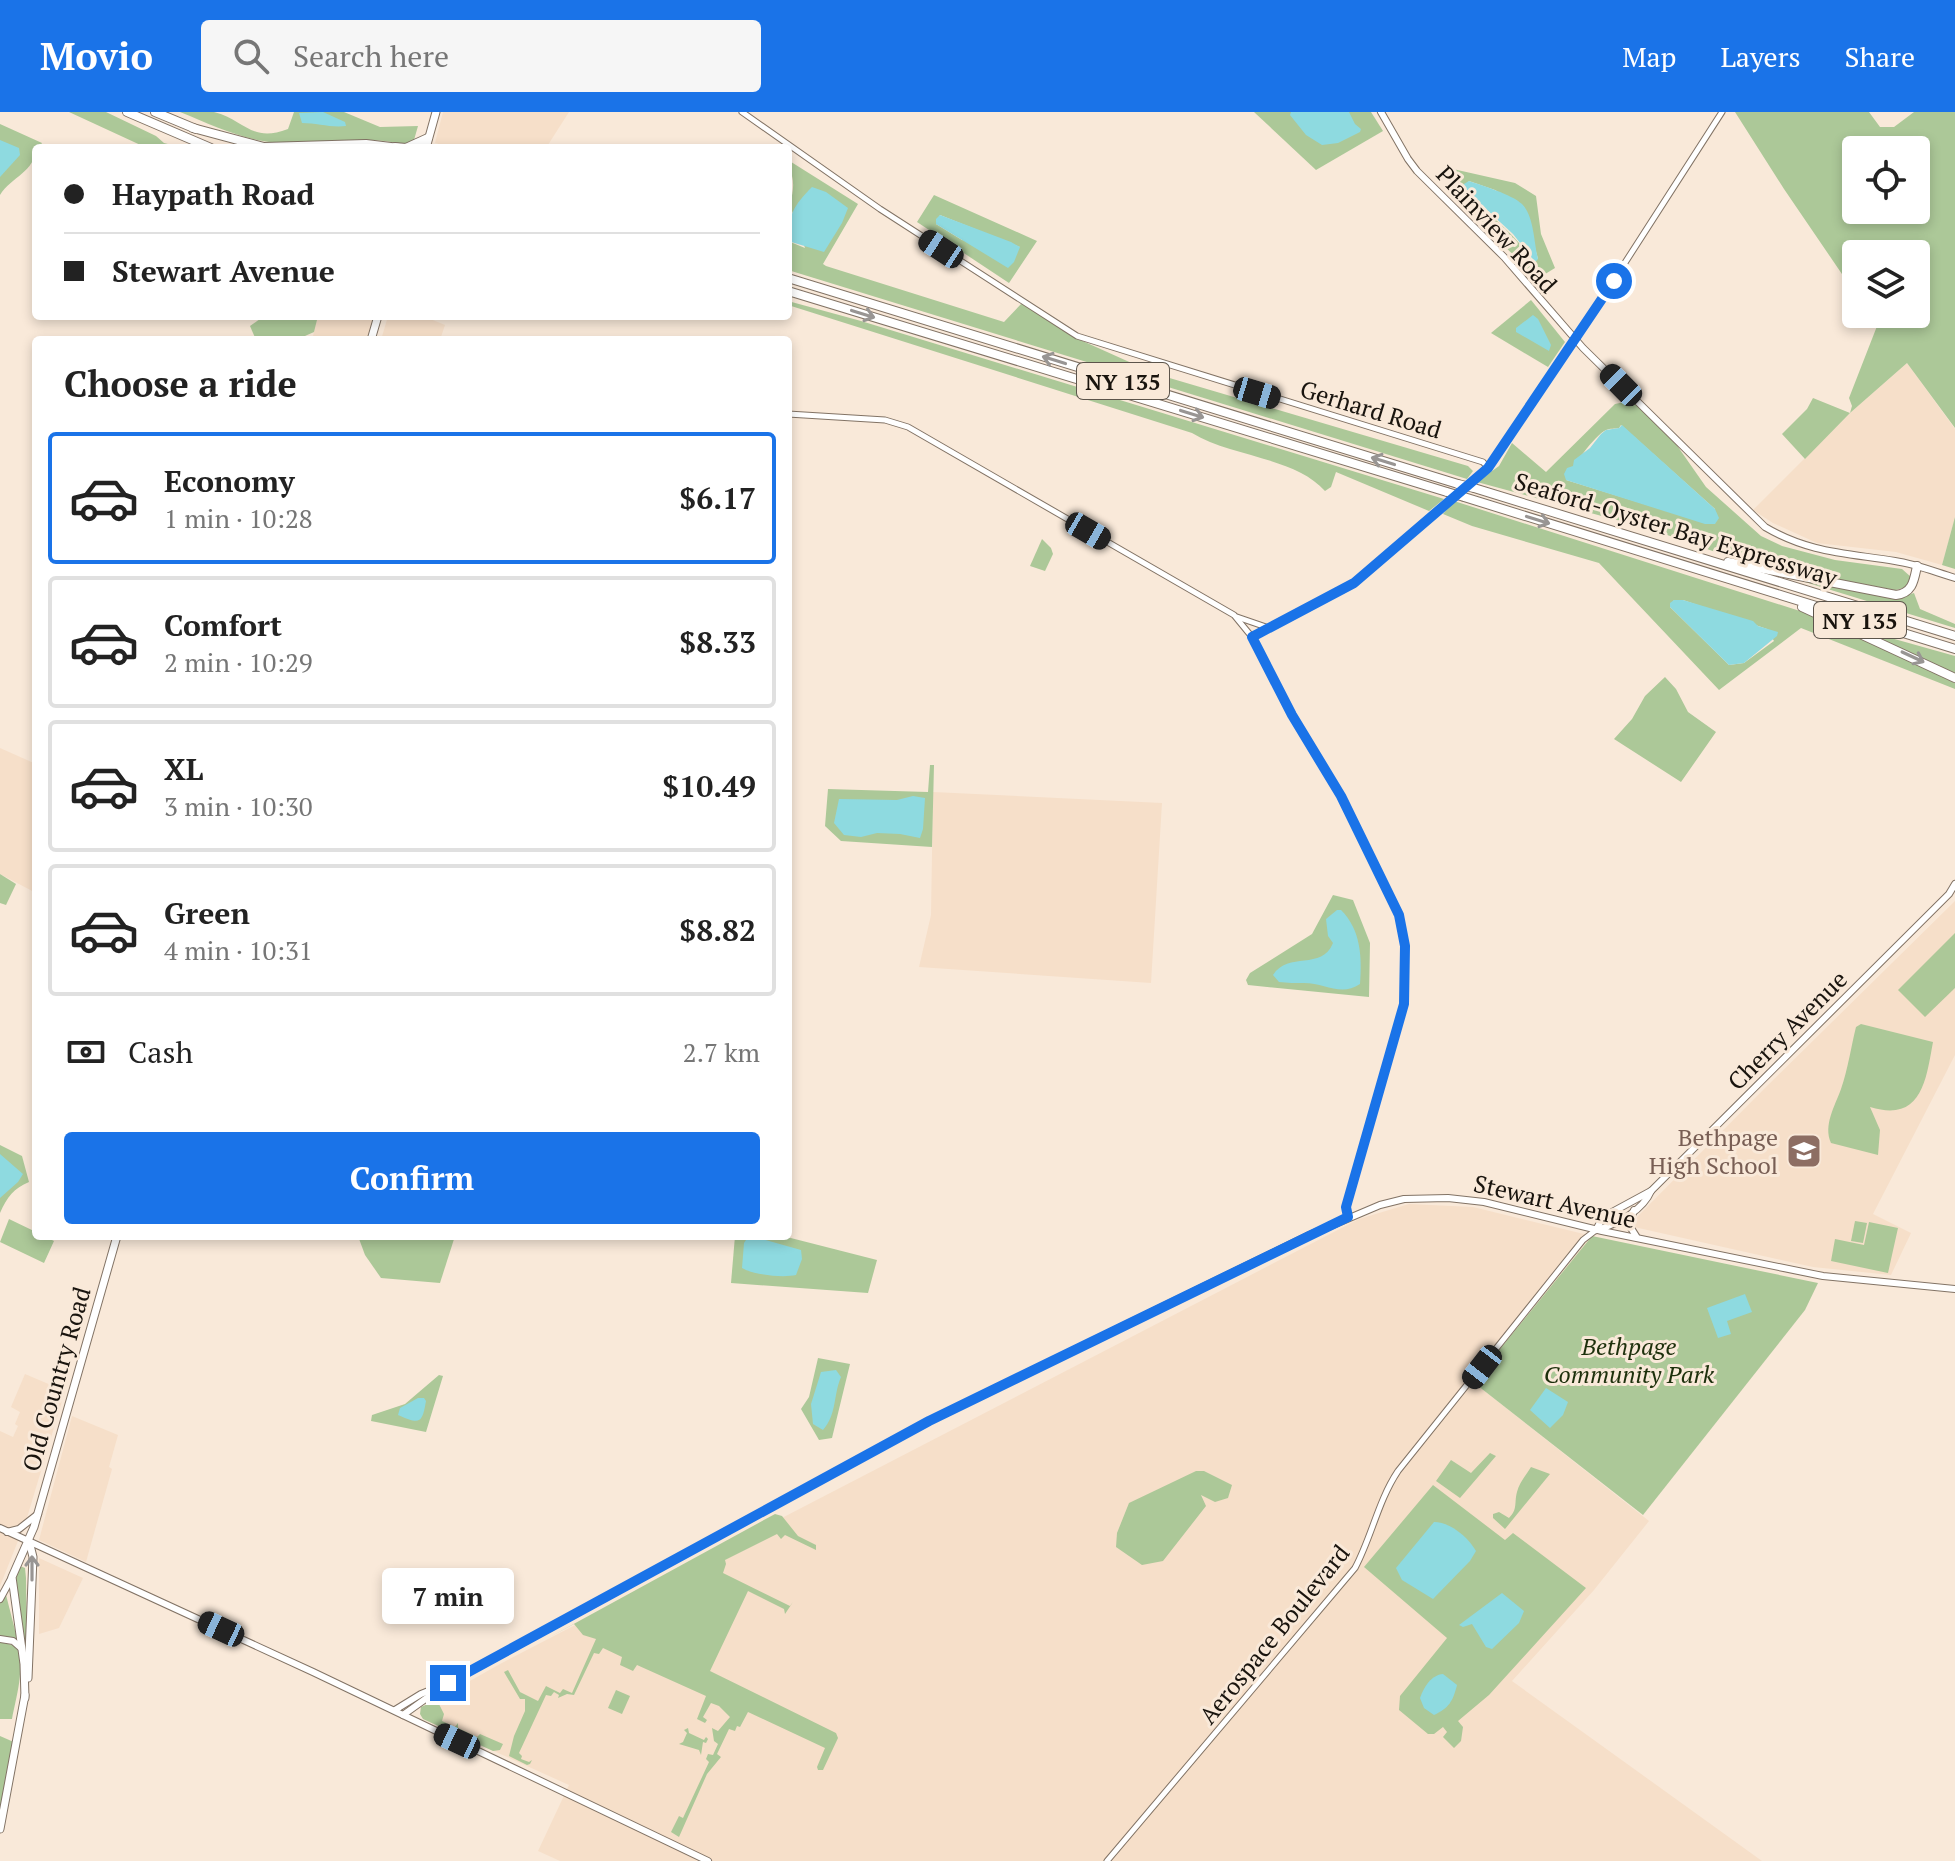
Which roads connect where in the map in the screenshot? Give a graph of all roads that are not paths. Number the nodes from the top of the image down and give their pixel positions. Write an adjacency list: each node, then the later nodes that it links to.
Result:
1 (126, 112): 9 (highway); 10 (highway)
2 (155, 112): 7 (highway)
3 (436, 112): 8 (main road)
4 (742, 112): 15 (street, Gerhard Road)
5 (1381, 112): 19 (main road, Plainview Road)
6 (1722, 112): 19 (street)
7 (193, 128): 11 (highway); 12 (highway)
8 (428, 138): 13 (highway); 14 (main road)
9 (186, 144)
10 (202, 144)
11 (235, 144)
12 (253, 144)
13 (415, 144)
14 (427, 144)
15 (788, 144)
16 (792, 147): 21 (street, Gerhard Road)
17 (792, 279): 22 (highway, Seaford-Oyster Bay Expressway / NY 135, one-way to 17, bridge)
18 (792, 292): 25 (highway, Seaford-Oyster Bay Expressway / NY 135, one-way to 25, bridge)
19 (1574, 339): 21 (street); 23 (main road, Plainview Road)
20 (792, 414): 26 (street)
21 (1488, 468): 27 (street)
22 (1693, 556): 23 (highway); 28 (highway, Seaford-Oyster Bay Expressway / NY 135)
23 (1917, 566): 24 (main road, Plainview Road)
24 (1955, 578)
25 (1765, 590): 30 (highway, Seaford-Oyster Bay Expressway / NY 135); 31 (highway, one-way to 31)
26 (1234, 615): 27 (street); 29 (street)
27 (1270, 628): 29 (street)
28 (1955, 636)
29 (1252, 637): 36 (street)
30 (1955, 649)
31 (1955, 678)
32 (1955, 884): 33 (main road, Cherry Avenue)
33 (1952, 893): 34 (main road, Cherry Avenue)
34 (1651, 1191): 35 (main road, Cherry Avenue); 37 (main road, Cherry Avenue)
35 (1635, 1209): 37 (main road, Cherry Avenue); 38 (main road)
36 (1348, 1217): 37 (main road, Stewart Avenue); 48 (main road, Stewart Avenue)
37 (1596, 1230): 38 (main road, Stewart Avenue); 54 (street, Aerospace Boulevard)
38 (1639, 1238): 40 (main road, Stewart Avenue)
39 (116, 1240): 41 (main road, Old Country Road)
40 (1955, 1289)
41 (38, 1514): 42 (main road); 43 (main road, Old Country Road)
42 (4, 1530): 43 (main road)
43 (29, 1541): 44 (main road, Old Country Road); 49 (main road, one-way to 43); 50 (main road)
44 (12, 1577): 45 (main road); 47 (main road)
45 (0, 1599)
46 (0, 1639): 47 (main road)
47 (23, 1651): 49 (main road)
48 (445, 1685): 50 (main road, Stewart Avenue); 51 (main road, Stewart Avenue)
49 (25, 1698): 52 (main road)
50 (394, 1710): 51 (main road)
51 (403, 1715): 53 (main road)
52 (0, 1829)
53 (708, 1861)
54 (1107, 1861)

